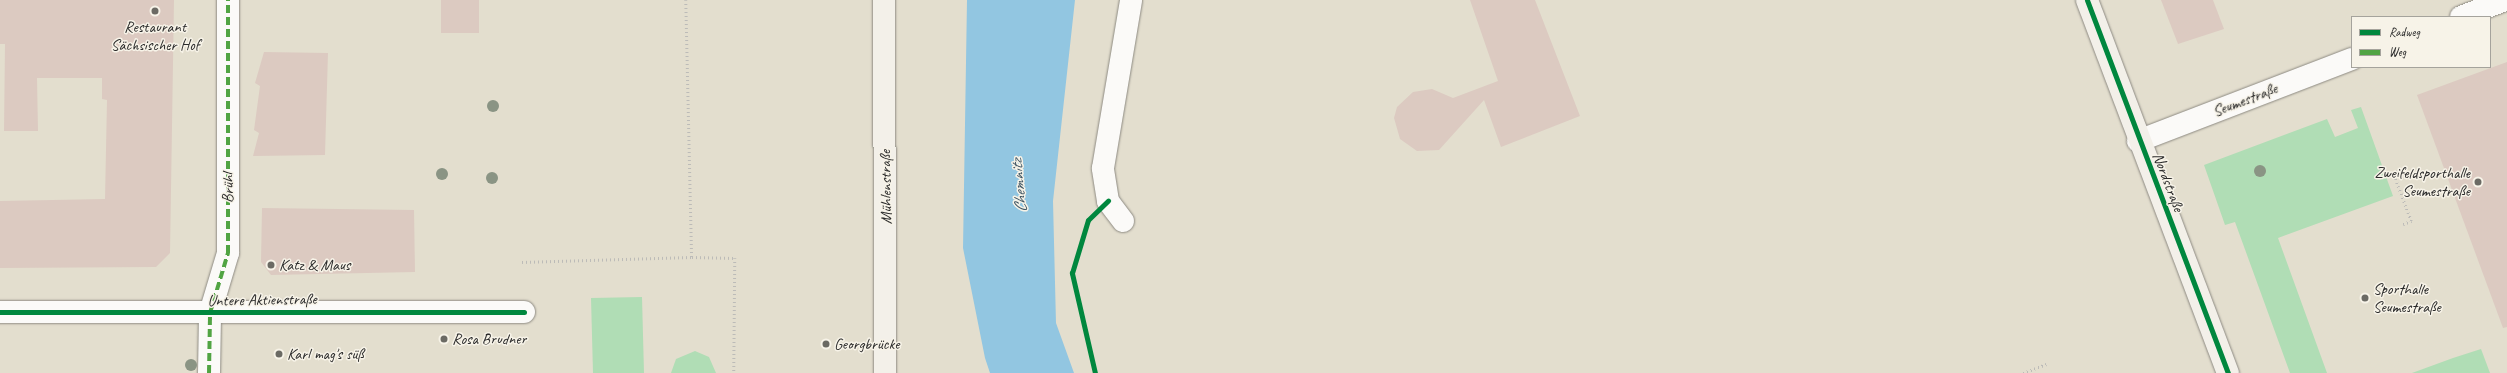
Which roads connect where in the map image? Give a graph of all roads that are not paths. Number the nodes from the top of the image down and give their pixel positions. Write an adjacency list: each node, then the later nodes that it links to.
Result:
1 (228, 0): 12 (street, Brühl)
2 (884, 0): 14 (street, Mühlenstraße)
3 (1131, 0): 9 (street)
4 (2088, 0): 8 (street, Nordstraße)
5 (2505, 0): 6 (street)
6 (2464, 16)
7 (2351, 59): 8 (street, Seumestraße)
8 (2138, 141): 15 (street, Nordstraße)
9 (1123, 221)
10 (0, 312): 12 (street, Untere Aktienstraße)
11 (524, 312): 12 (street, Untere Aktienstraße)
12 (210, 313): 13 (street, Brühl)
13 (209, 373)
14 (885, 373)
15 (2228, 373)

